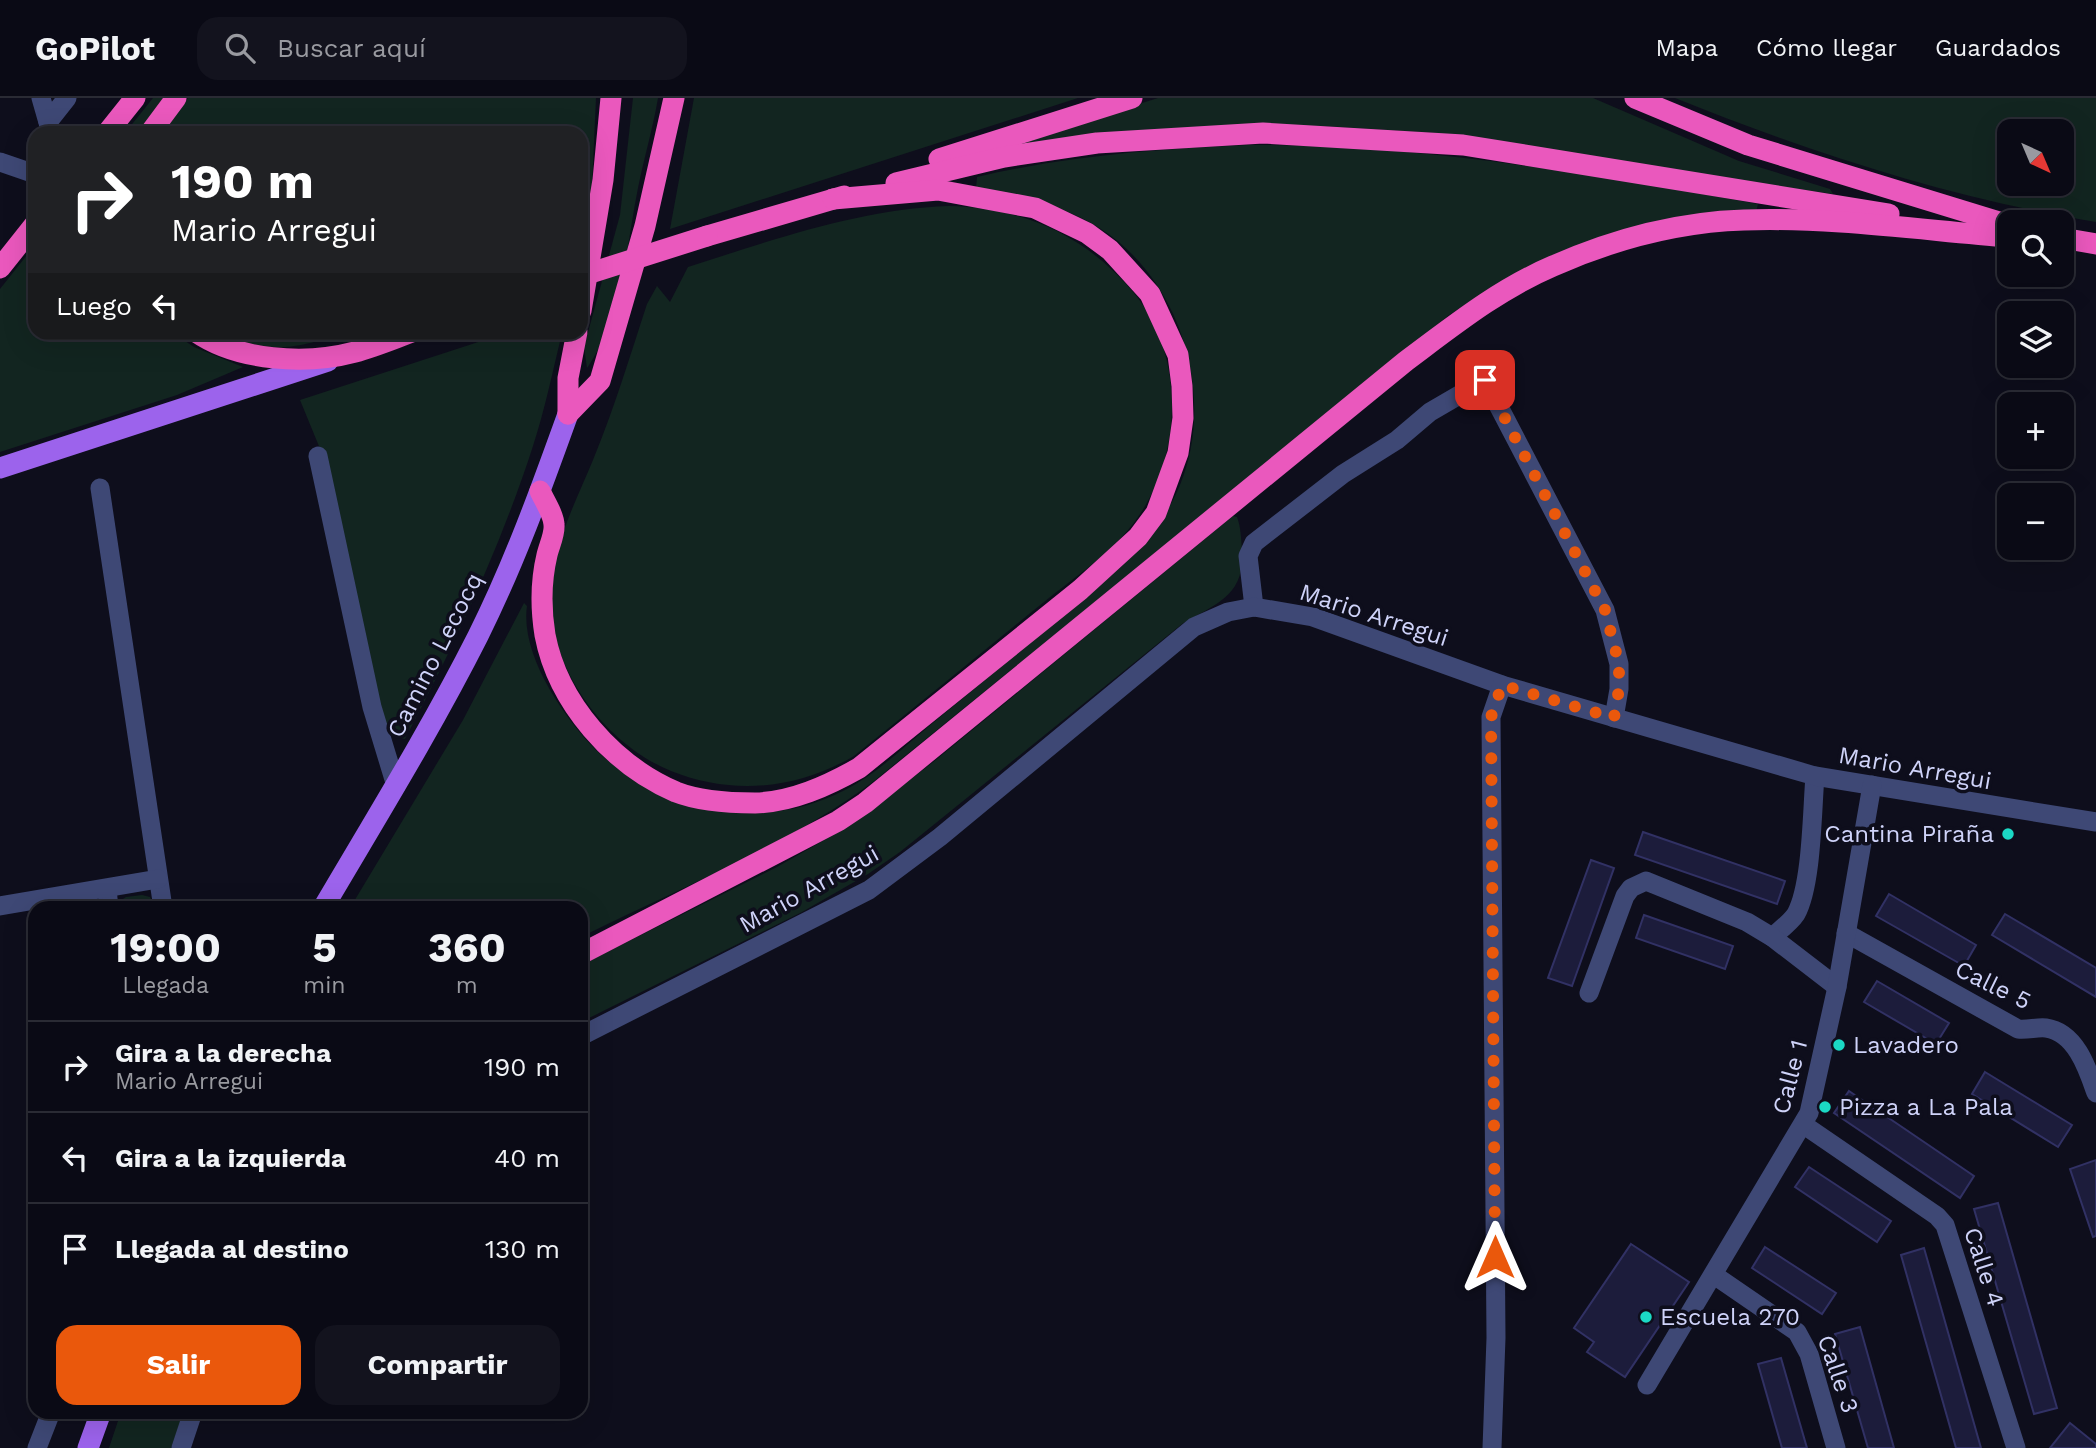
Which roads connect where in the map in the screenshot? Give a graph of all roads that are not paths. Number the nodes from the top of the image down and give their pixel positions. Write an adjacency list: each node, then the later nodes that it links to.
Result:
1 (41, 98): 9 (street)
2 (67, 98): 10 (street)
3 (135, 98): 11 (highway)
4 (176, 98): 12 (highway)
5 (611, 98): 21 (highway)
6 (674, 98): 27 (highway)
7 (1132, 98): 15 (highway)
8 (1634, 98): 16 (highway)
9 (48, 126)
10 (50, 126)
11 (113, 126)
12 (155, 126)
13 (0, 162): 14 (street)
14 (28, 172)
15 (832, 199): 17 (highway); 22 (highway, bridge); 31 (highway)
16 (1997, 221)
17 (1997, 232)
18 (28, 233): 20 (highway)
19 (1997, 233): 48 (highway)
20 (0, 268)
21 (588, 269)
22 (588, 274)
23 (212, 340): 26 (highway)
24 (390, 340): 26 (highway)
25 (575, 340): 27 (highway)
26 (353, 353): 29 (main road)
27 (568, 414): 31 (main road, Camino Lecocq)
28 (318, 456): 37 (street)
29 (0, 468)
30 (100, 488): 39 (street)
31 (540, 491): 37 (main road, Camino Lecocq)
32 (1254, 607): 33 (street, Mario Arregui); 34 (street); 51 (street, Mario Arregui)
33 (1502, 685): 34 (street, Mario Arregui); 62 (street)
34 (1614, 718): 35 (street, Mario Arregui)
35 (1815, 776): 36 (street, Mario Arregui); 47 (street)
36 (1872, 785): 38 (street, Mario Arregui); 46 (street, Calle 1)
37 (396, 786): 43 (main road, Camino Lecocq)
38 (2096, 822)
39 (158, 879): 40 (street); 42 (street)
40 (108, 898): 41 (street)
41 (68, 901)
42 (162, 901)
43 (327, 901)
44 (28, 904): 45 (street)
45 (0, 906)
46 (1846, 933): 49 (street, Calle 1); 52 (street, Calle 5)
47 (1772, 937): 49 (street); 50 (street)
48 (588, 950)
49 (1837, 988): 53 (street, Calle 1)
50 (1589, 993)
51 (588, 1032)
52 (2096, 1093)
53 (1804, 1125): 54 (street, Calle 1); 64 (street, Calle 4)
54 (1714, 1275): 55 (street, Calle 1); 63 (street, Calle 3)
55 (1647, 1385)
56 (48, 1419): 59 (street)
57 (99, 1419): 60 (main road)
58 (191, 1419): 61 (street)
59 (37, 1448)
60 (89, 1448)
61 (181, 1448)
62 (1492, 1448)
63 (1836, 1448)
64 (2016, 1448)

